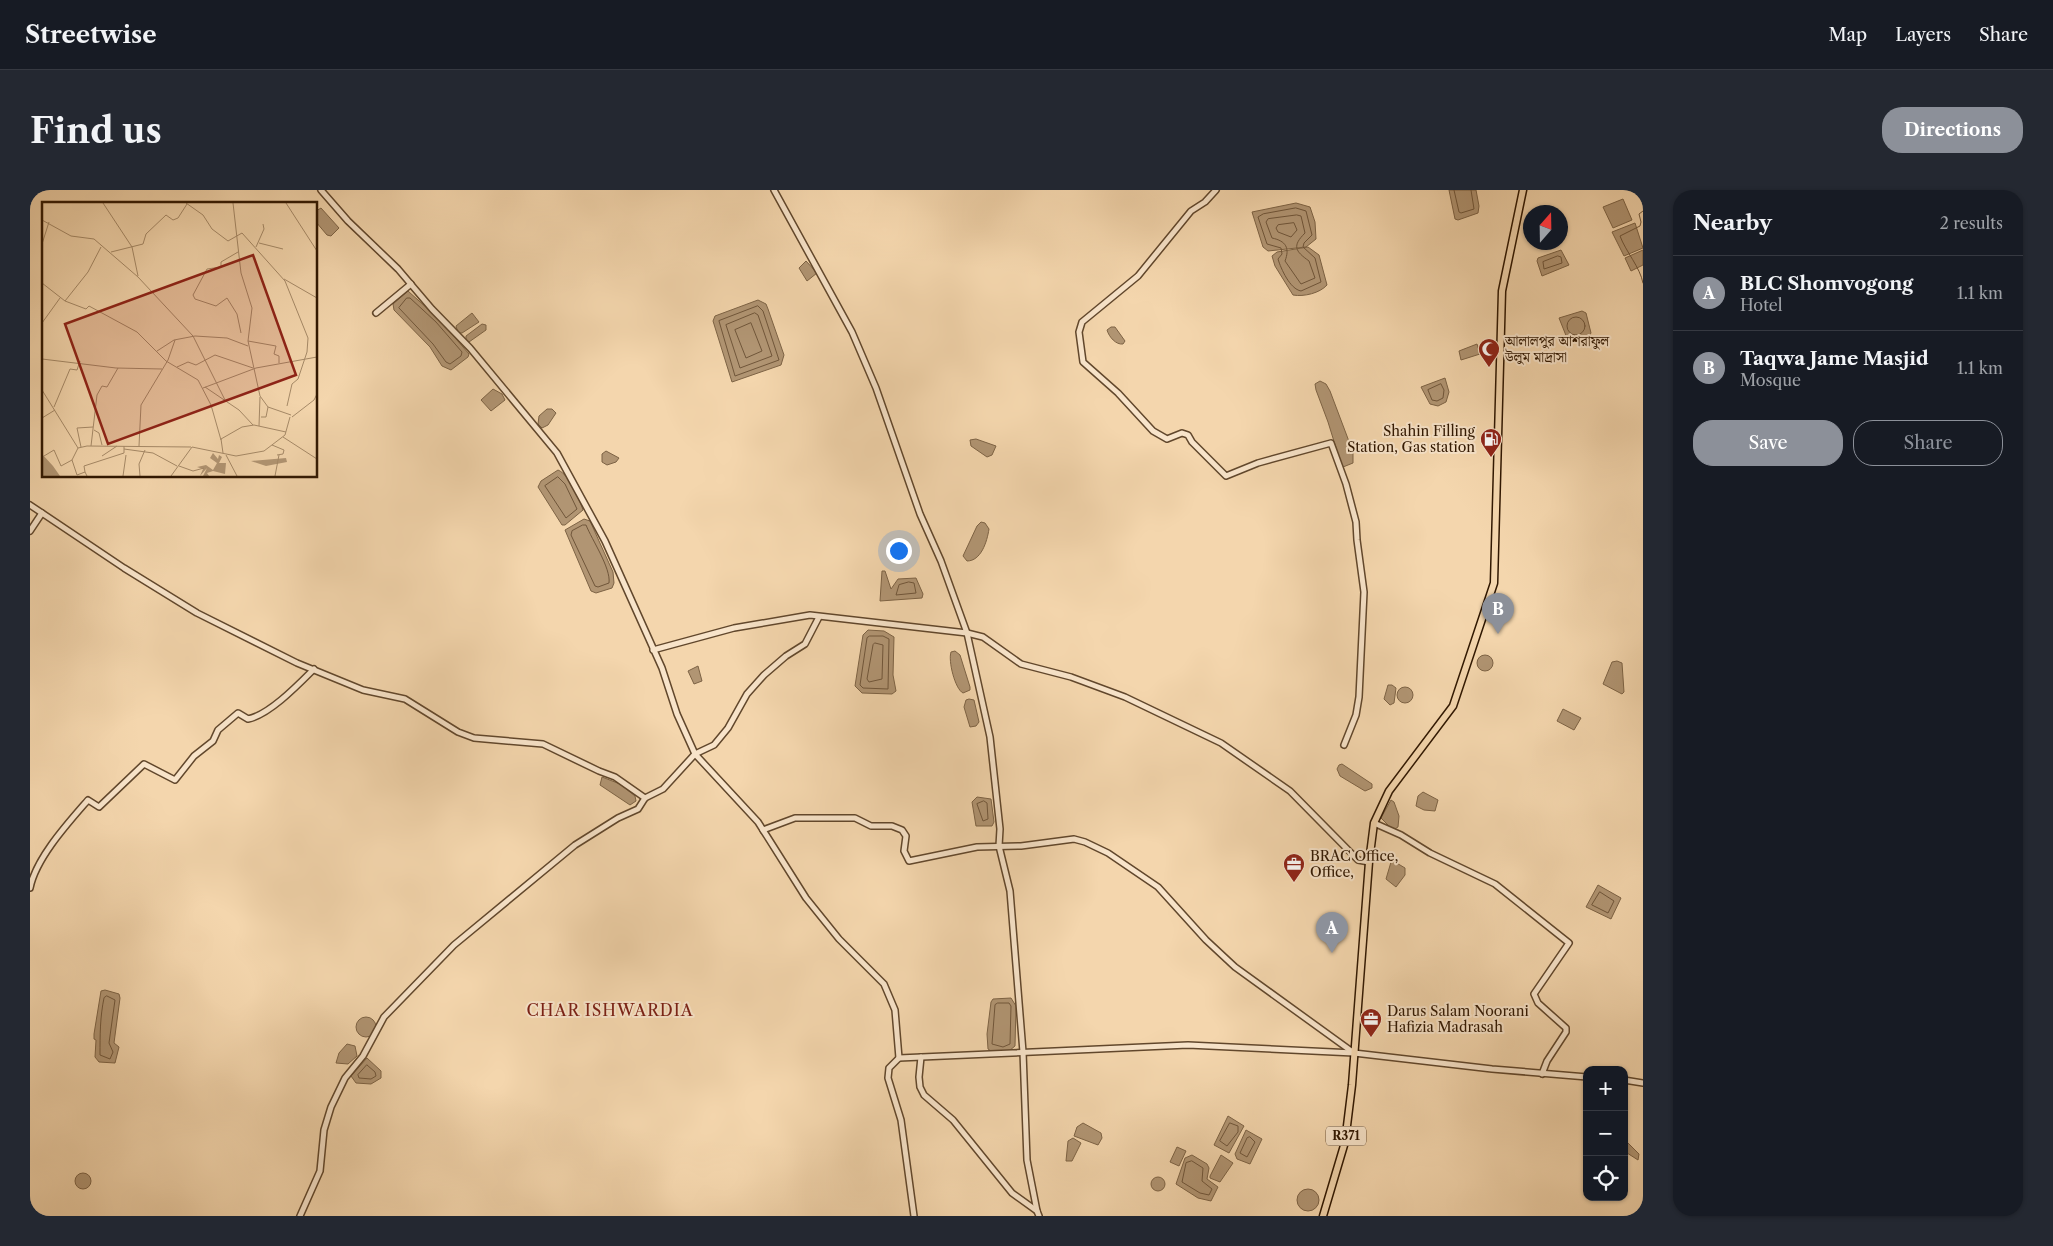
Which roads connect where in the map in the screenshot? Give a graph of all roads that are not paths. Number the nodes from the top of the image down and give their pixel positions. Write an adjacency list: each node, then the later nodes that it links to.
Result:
1 (321, 190): 5 (street)
2 (774, 190): 11 (street)
3 (1216, 190): 14 (street)
4 (1523, 190): 17 (main road, R371)
5 (410, 284): 6 (street); 12 (street)
6 (376, 312)
7 (30, 506): 8 (street)
8 (42, 513): 9 (street); 13 (street)
9 (30, 531)
10 (819, 617): 11 (street); 12 (street); 15 (street)
11 (967, 633): 19 (street); 20 (street)
12 (654, 650): 15 (street)
13 (314, 670): 16 (street); 21 (street)
14 (1344, 745)
15 (695, 754): 16 (street); 18 (street)
16 (645, 798): 31 (street)
17 (1374, 823): 20 (main road, R371); 26 (street)
18 (763, 830): 19 (street); 25 (street)
19 (999, 846): 22 (street); 23 (street)
20 (1369, 862): 23 (main road, R371)
21 (30, 888)
22 (1023, 1052): 23 (street); 24 (street); 30 (street)
23 (1354, 1053): 26 (street); 33 (main road, R371)
24 (921, 1057): 25 (street); 30 (street)
25 (899, 1058): 32 (street)
26 (1542, 1074): 27 (street)
27 (1583, 1077)
28 (1628, 1081): 29 (street)
29 (1643, 1083)
30 (1038, 1214)
31 (300, 1216)
32 (914, 1216)
33 (1323, 1216)

